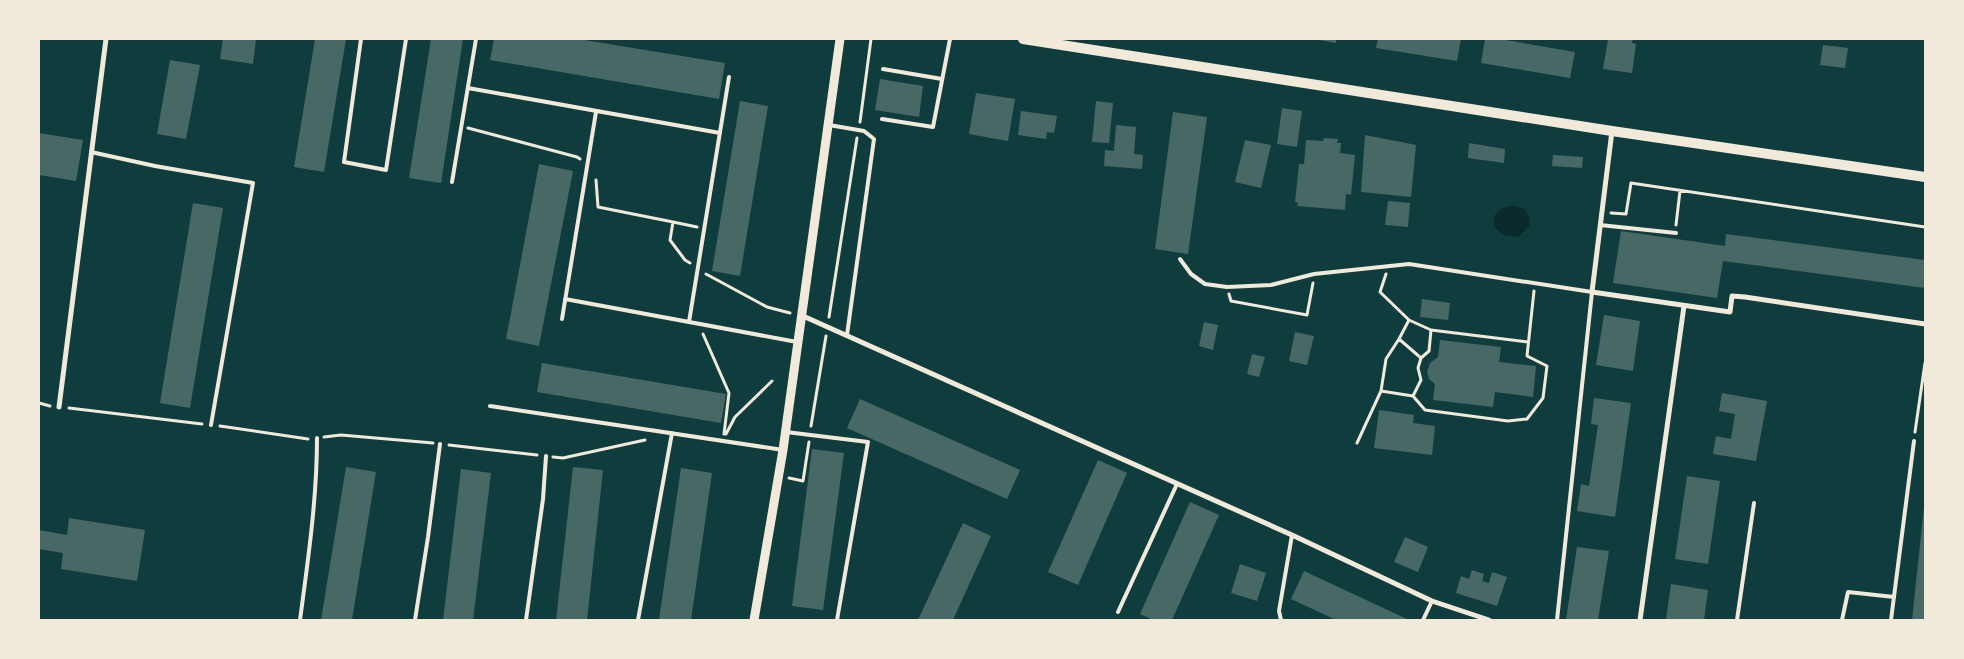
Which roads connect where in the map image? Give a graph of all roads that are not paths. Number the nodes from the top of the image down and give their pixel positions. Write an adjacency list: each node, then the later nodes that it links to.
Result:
1 (106, 39): 17 (street)
2 (361, 39): 3 (lane)
3 (406, 39)
4 (476, 39): 11 (lane)
5 (840, 39): 14 (street)
6 (950, 39): 10 (lane)
7 (1023, 39): 15 (main road)
8 (883, 69): 10 (lane)
9 (729, 77): 16 (lane)
10 (942, 79): 13 (lane)
11 (468, 88): 12 (lane); 19 (lane)
12 (596, 112): 16 (lane); 24 (lane)
13 (882, 119)
14 (829, 125): 26 (street); 30 (lane)
15 (1612, 131): 18 (main road); 20 (street)
16 (720, 133): 28 (lane)
17 (91, 152): 33 (street); 34 (lane)
18 (1925, 177)
19 (452, 182)
20 (1600, 226): 21 (lane); 23 (street)
21 (1676, 233)
22 (1180, 259): 23 (lane)
23 (1592, 292): 25 (street); 57 (lane)
24 (566, 299): 27 (lane); 28 (lane)
25 (1684, 306): 29 (street); 58 (street)
26 (803, 316): 30 (street); 31 (street)
27 (562, 318)
28 (690, 322): 31 (lane)
29 (1925, 324)
30 (847, 335): 42 (street)
31 (799, 342): 35 (street)
32 (490, 406): 36 (lane)
33 (59, 407)
34 (211, 425)
35 (786, 432): 40 (street); 53 (lane)
36 (672, 433): 40 (lane); 52 (lane)
37 (317, 438): 49 (lane)
38 (1914, 441): 45 (lane)
39 (440, 444): 50 (lane)
40 (783, 450): 48 (street)
41 (546, 456): 51 (lane)
42 (1178, 484): 44 (street); 47 (lane)
43 (1754, 502): 59 (lane)
44 (1292, 535): 46 (street); 54 (lane)
45 (1894, 597): 60 (lane); 61 (lane)
46 (1432, 601): 55 (lane); 56 (street)
47 (1118, 612)
48 (757, 619)
49 (300, 620)
50 (415, 620)
51 (526, 620)
52 (638, 620)
53 (838, 620)
54 (1281, 620)
55 (1423, 620)
56 (1489, 620)
57 (1557, 620)
58 (1640, 620)
59 (1736, 620)
60 (1842, 620)
61 (1891, 620)

